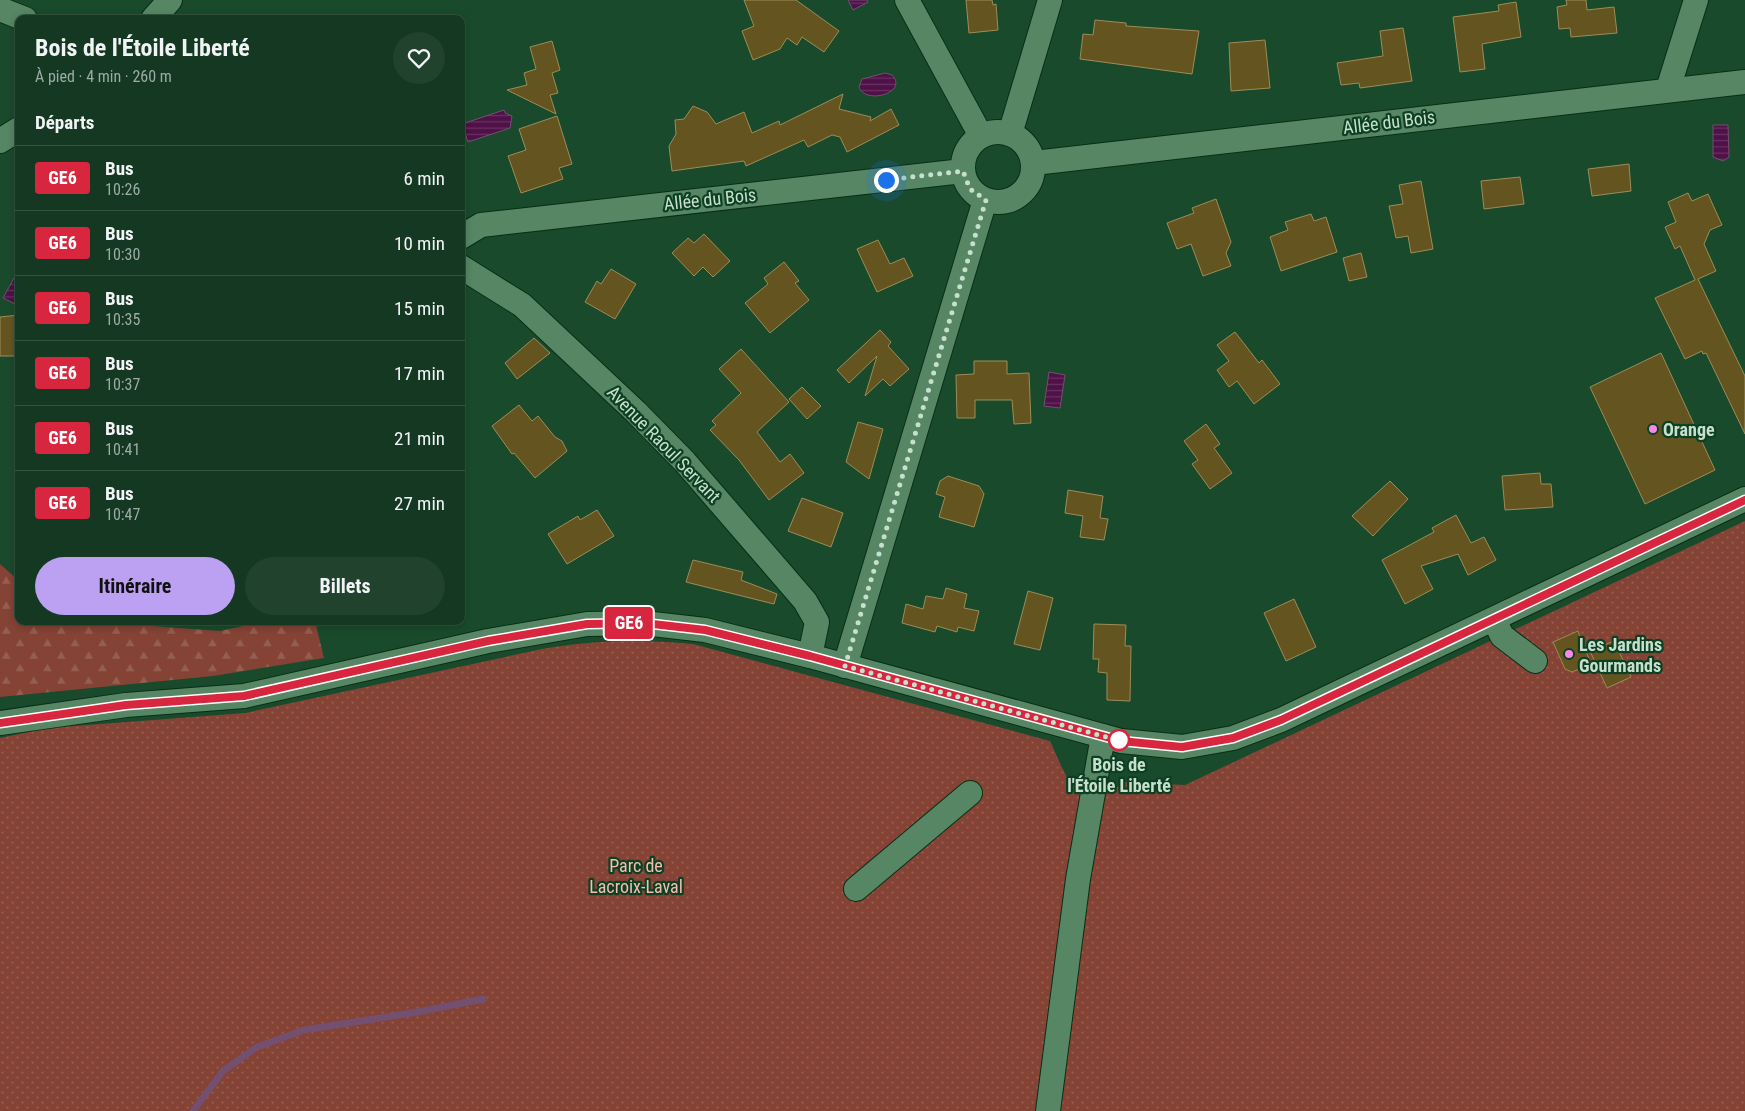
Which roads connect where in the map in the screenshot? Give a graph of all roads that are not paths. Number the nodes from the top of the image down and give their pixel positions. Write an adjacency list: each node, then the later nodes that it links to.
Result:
1 (170, 0): 7 (street)
2 (907, 0): 12 (street)
3 (1050, 0): 11 (street)
4 (1696, 0): 9 (street)
5 (0, 9): 6 (street)
6 (15, 15)
7 (156, 15)
8 (1745, 82): 9 (street, Allée du Bois)
9 (1668, 89): 14 (street, Allée du Bois)
10 (15, 132): 13 (street)
11 (1010, 134): 12 (street); 14 (street)
12 (981, 136): 15 (street)
13 (0, 141)
14 (1034, 163): 16 (street)
15 (963, 171): 16 (street); 17 (street, Allée du Bois)
16 (986, 200): 23 (street)
17 (465, 235)
18 (465, 269): 21 (street, Avenue Raoul Servant)
19 (1745, 500): 20 (street)
20 (1494, 618): 22 (street); 25 (street)
21 (810, 656): 23 (street); 24 (street)
22 (1535, 661)
23 (845, 666): 25 (street)
24 (0, 723)
25 (1103, 736): 28 (street)
26 (970, 793): 27 (street)
27 (856, 889)
28 (1048, 1111)

